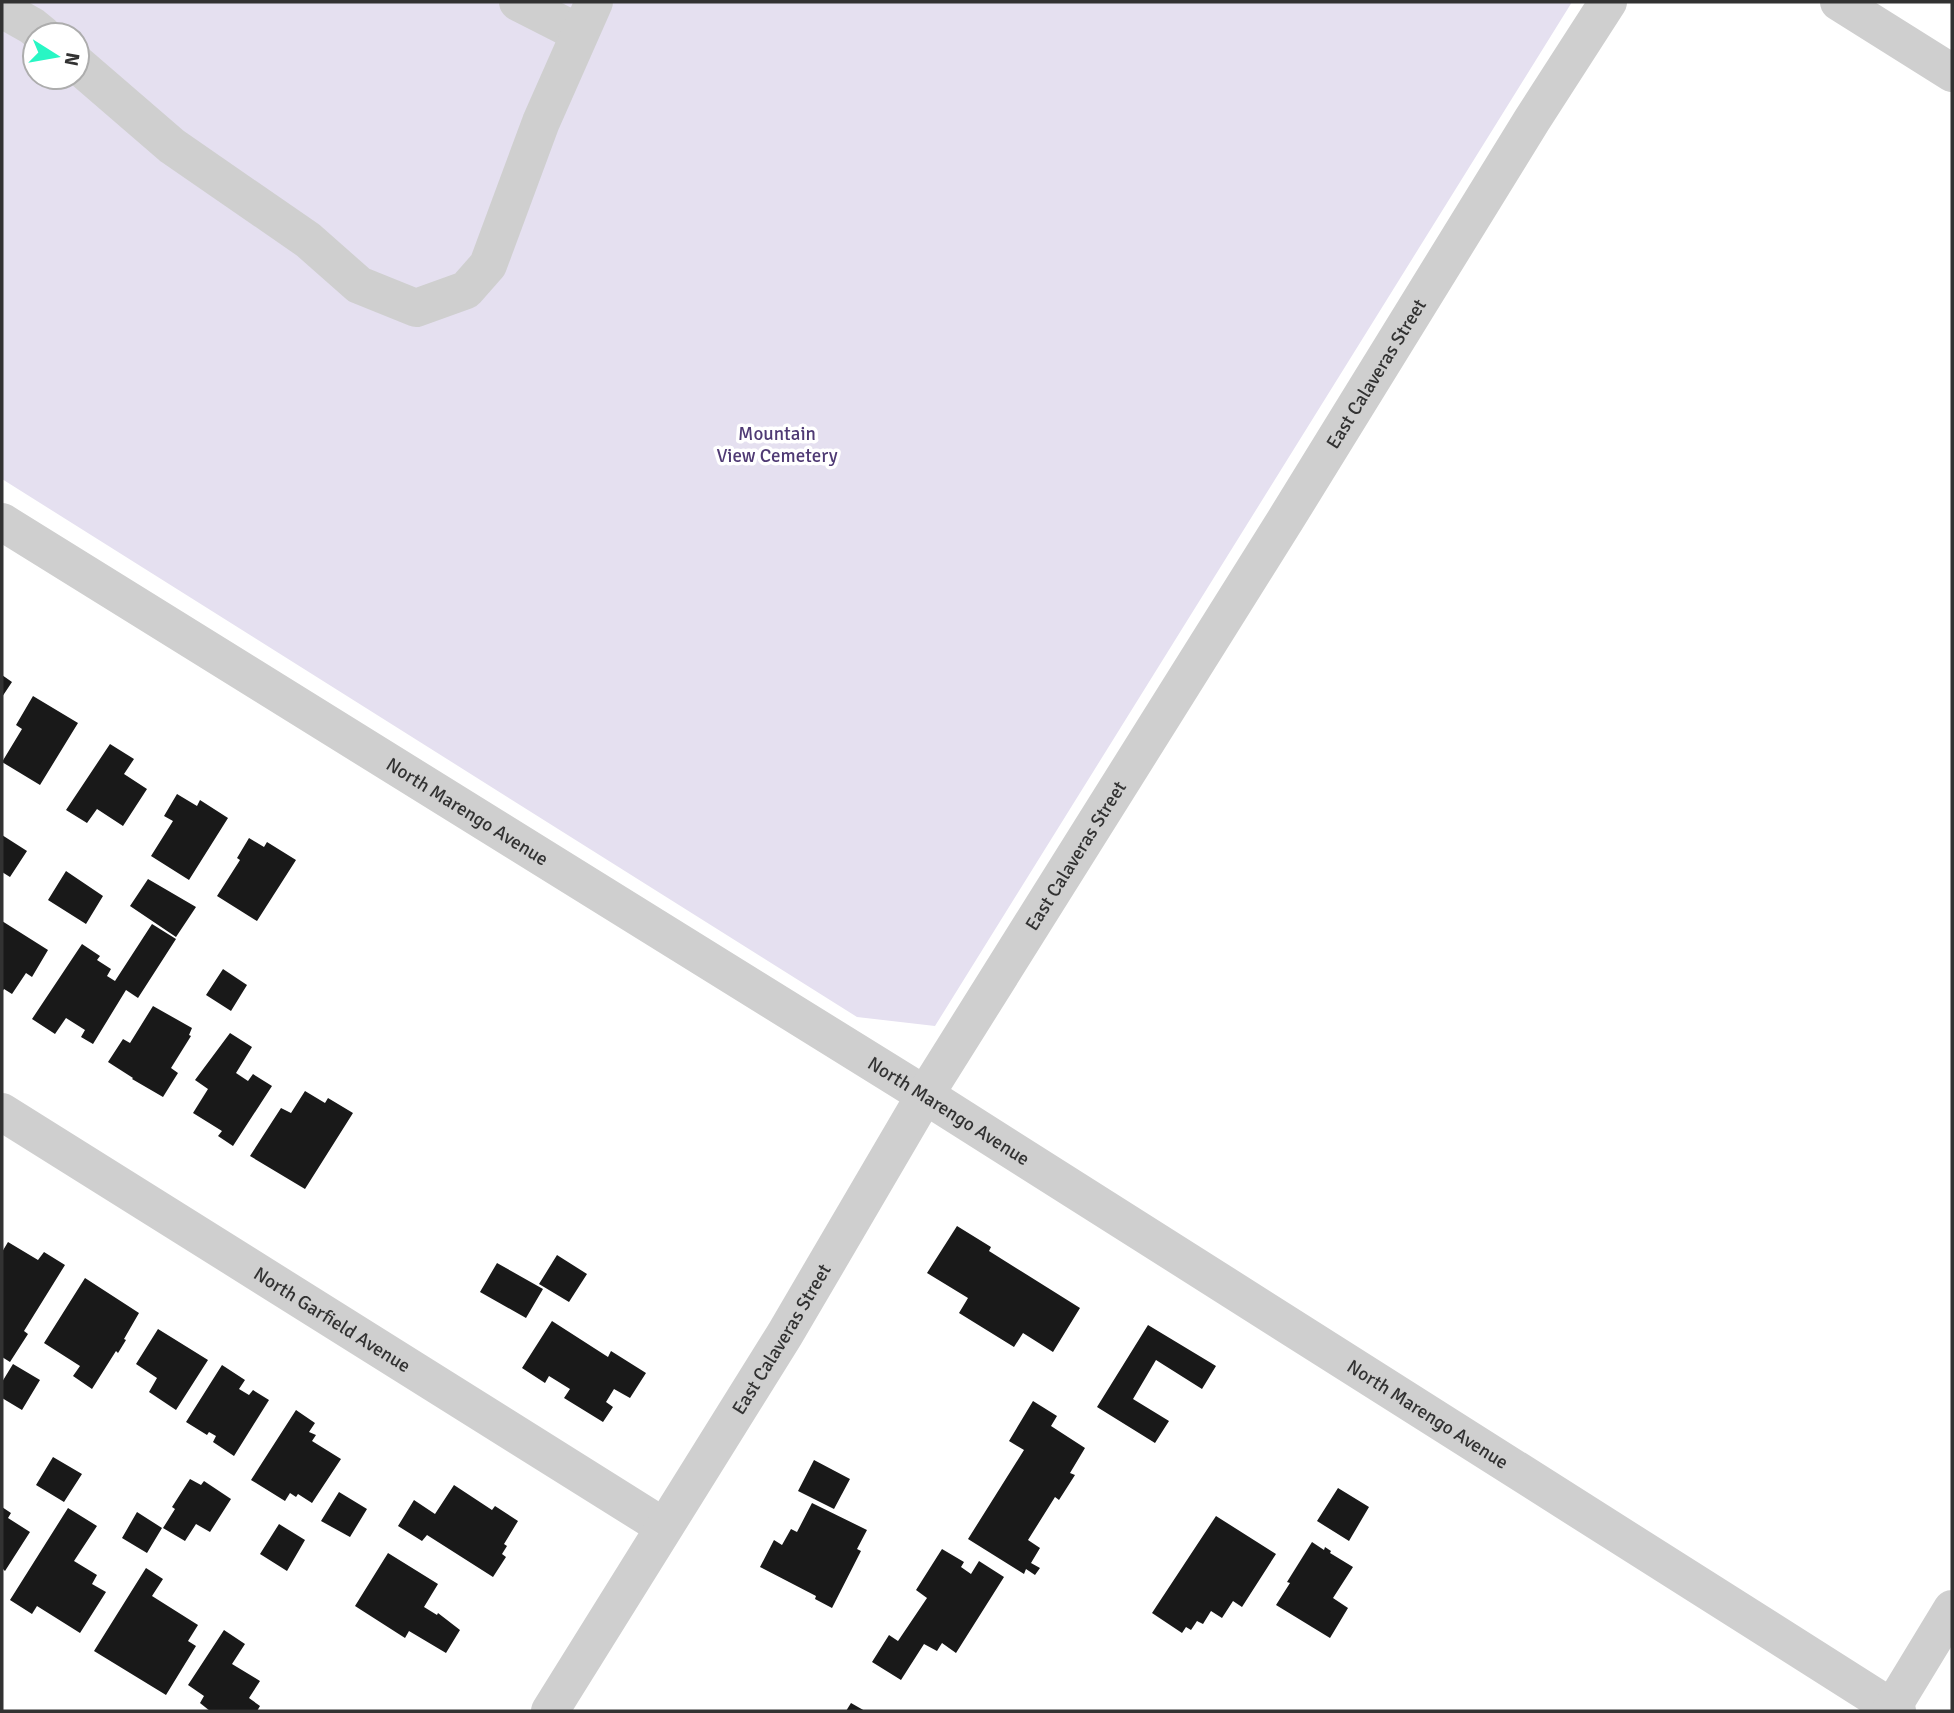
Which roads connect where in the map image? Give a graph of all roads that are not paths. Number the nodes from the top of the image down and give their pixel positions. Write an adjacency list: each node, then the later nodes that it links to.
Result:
1 (518, 2): 5 (street)
2 (1608, 2): 10 (street, East Calaveras Street)
3 (1839, 2): 7 (street)
4 (2, 9): 6 (street)
5 (587, 17): 8 (street)
6 (23, 21)
7 (1952, 73)
8 (91, 76)
9 (2, 522): 10 (street, North Marengo Avenue)
10 (925, 1095): 12 (street, East Calaveras Street); 14 (street, North Marengo Avenue)
11 (2, 1112): 12 (street, North Garfield Avenue)
12 (664, 1527): 15 (street, East Calaveras Street)
13 (1952, 1609): 14 (street)
14 (1893, 1710)
15 (550, 1711)

